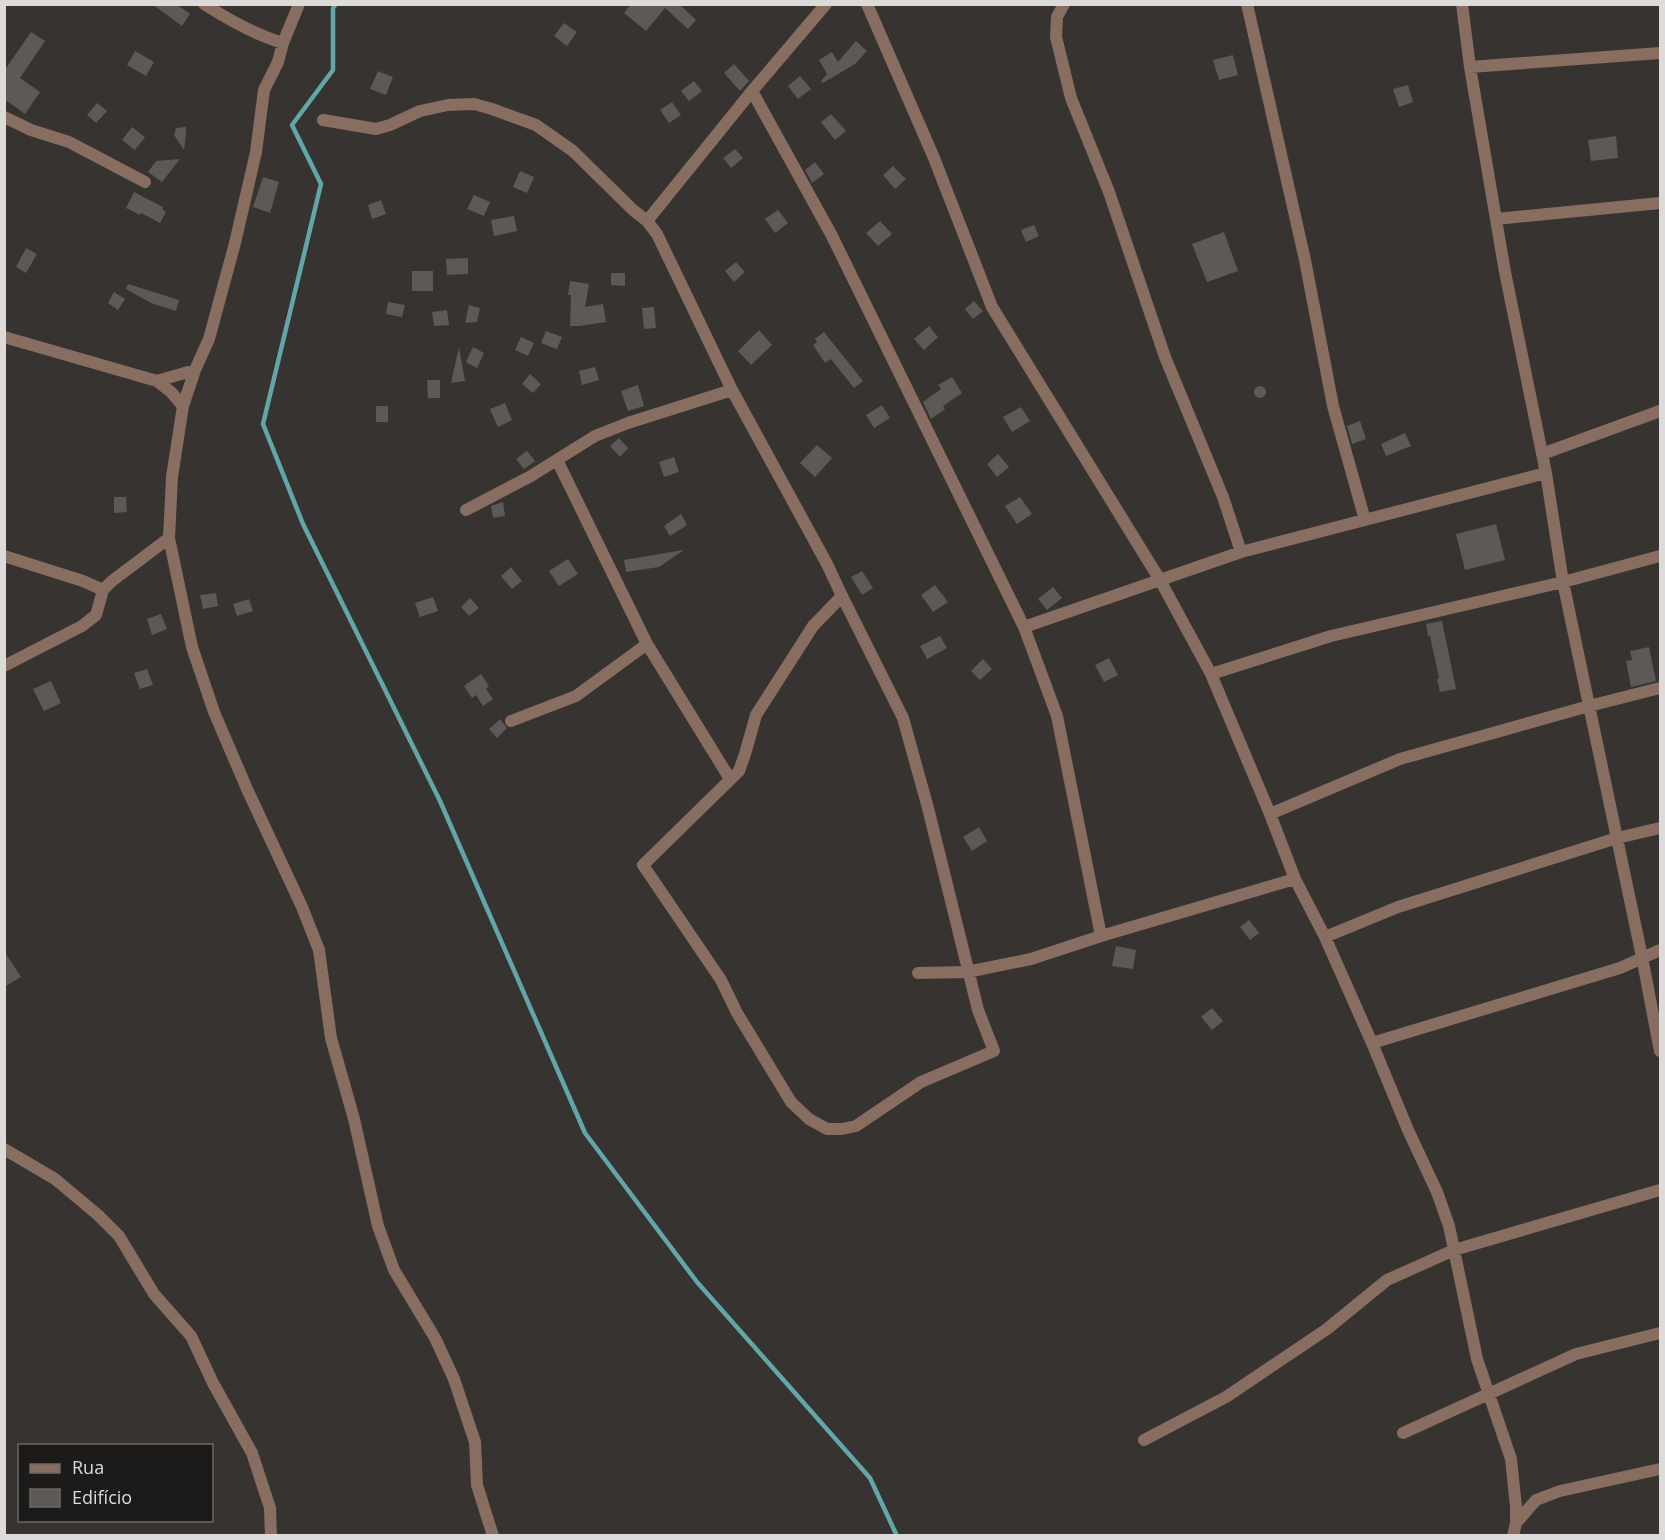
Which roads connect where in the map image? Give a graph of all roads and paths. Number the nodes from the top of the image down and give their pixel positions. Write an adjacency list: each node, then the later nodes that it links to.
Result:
1 (204, 4): 8 (street)
2 (299, 4): 8 (street)
3 (826, 4): 11 (street)
4 (867, 4): 33 (street)
5 (1064, 4): 30 (street)
6 (1247, 4): 28 (street)
7 (1462, 4): 10 (street)
8 (283, 43): 19 (street)
9 (1660, 53): 10 (street)
10 (1470, 67): 16 (street)
11 (752, 91): 17 (street); 37 (street)
12 (4, 117): 14 (street)
13 (323, 120): 17 (street)
14 (145, 182)
15 (1660, 203): 16 (street)
16 (1496, 219): 24 (street)
17 (647, 221): 21 (street)
18 (4, 337): 20 (street)
19 (195, 370): 20 (street); 22 (street)
20 (157, 381): 22 (street)
21 (732, 390): 25 (street); 36 (street)
22 (183, 406): 29 (street)
23 (1660, 411): 24 (street)
24 (1542, 454): 26 (street)
25 (557, 460): 27 (street); 38 (street)
26 (1546, 473): 28 (street); 34 (street)
27 (466, 510)
28 (1365, 520): 30 (street)
29 (169, 538): 35 (street); 67 (street)
30 (1241, 552): 33 (street)
31 (4, 556): 35 (street)
32 (1660, 556): 34 (street)
33 (1160, 580): 37 (street); 40 (street)
34 (1563, 582): 40 (street); 42 (street)
35 (103, 590): 39 (street)
36 (842, 596): 44 (street); 53 (street)
37 (1024, 627): 49 (street)
38 (647, 644): 43 (street); 44 (street)
39 (4, 666)
40 (1211, 674): 45 (street)
41 (1660, 688): 42 (street)
42 (1589, 706): 45 (street); 47 (street)
43 (512, 722)
44 (730, 779): 53 (street)
45 (1270, 814): 48 (street)
46 (1660, 828): 47 (street)
47 (1617, 838): 50 (street); 52 (street)
48 (1296, 879): 49 (street); 50 (street)
49 (1101, 936): 53 (street)
50 (1325, 937): 55 (street)
51 (1660, 950): 52 (street)
52 (1642, 957): 55 (street); 56 (street)
53 (967, 972): 54 (street)
54 (918, 973)
55 (1372, 1043): 59 (street)
56 (1660, 1052)
57 (4, 1149): 66 (street)
58 (1660, 1190): 59 (street)
59 (1454, 1250): 61 (street); 63 (street)
60 (1660, 1333): 61 (street)
61 (1488, 1393): 62 (street); 65 (street)
62 (1403, 1433)
63 (1144, 1440)
64 (1660, 1469): 65 (street)
65 (1515, 1529)
66 (272, 1536)
67 (493, 1536)

